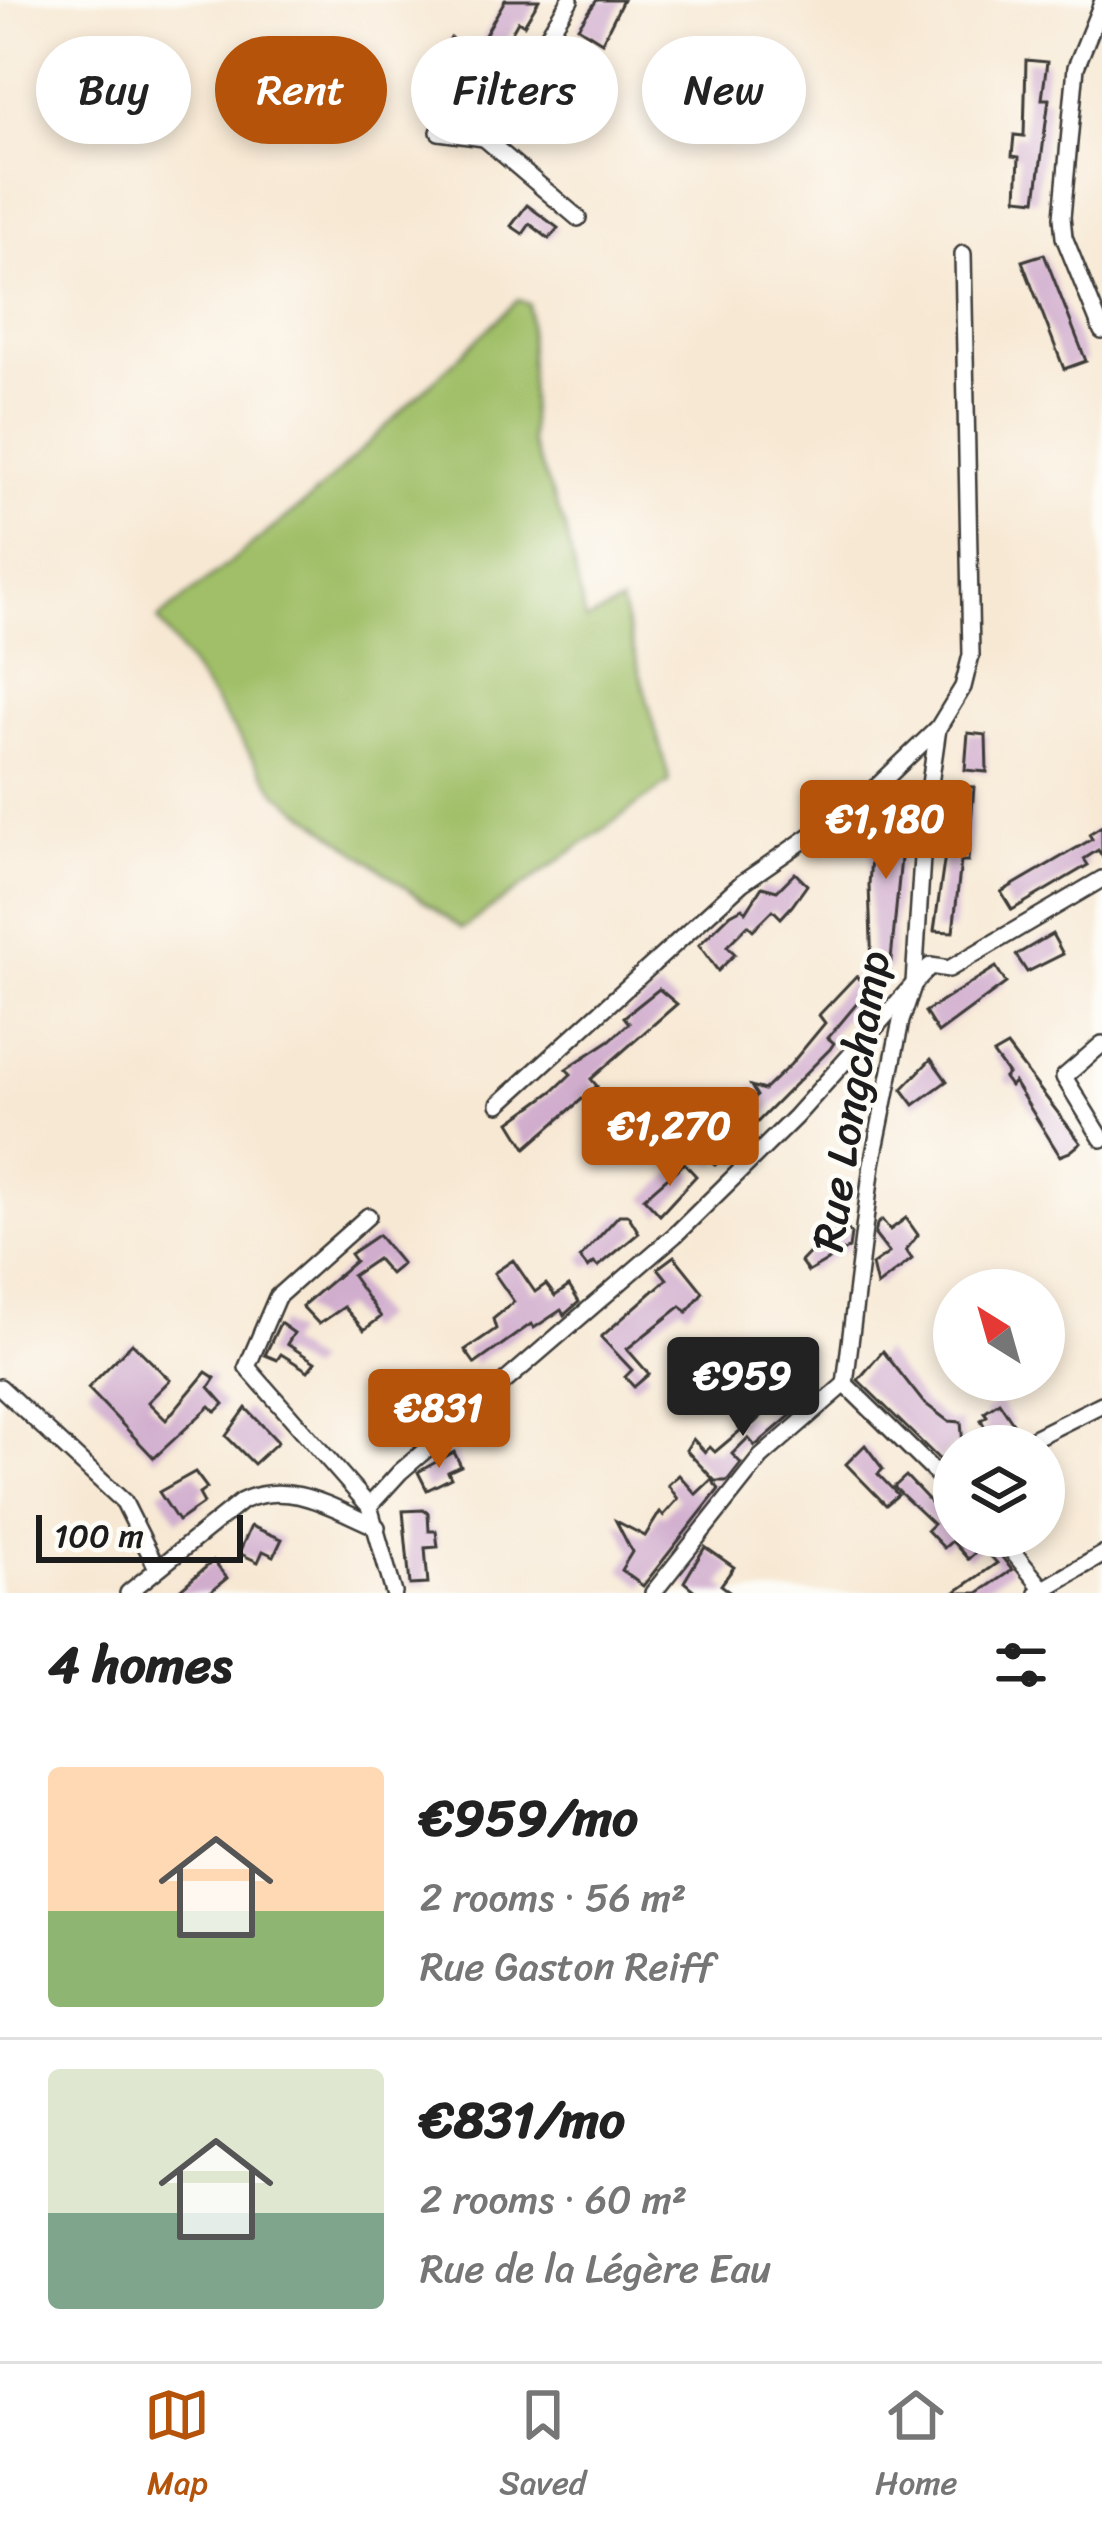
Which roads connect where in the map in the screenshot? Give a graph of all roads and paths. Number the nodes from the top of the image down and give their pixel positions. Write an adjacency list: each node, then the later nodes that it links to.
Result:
1 (570, 0): 3 (street)
2 (1102, 3): 7 (street)
3 (548, 36)
4 (491, 144): 5 (street)
5 (578, 218)
6 (963, 254): 8 (street, Rue Longchamp)
7 (1102, 331)
8 (938, 728): 10 (street, Rue Longchamp); 12 (street)
9 (1102, 879): 10 (street)
10 (914, 983): 15 (street, Rue Longchamp); 20 (street)
11 (1102, 1044): 13 (street)
12 (500, 1104)
13 (1102, 1139)
14 (368, 1216): 20 (street)
15 (845, 1384): 19 (street); 28 (street)
16 (0, 1387): 24 (street)
17 (1102, 1404): 18 (street)
18 (1060, 1425)
19 (933, 1470)
20 (369, 1506): 21 (street)
21 (377, 1527): 24 (street); 27 (street)
22 (1102, 1555): 25 (street)
23 (1015, 1557): 25 (street)
24 (157, 1568): 26 (street)
25 (1040, 1591)
26 (128, 1593)
27 (394, 1593)
28 (653, 1593)

